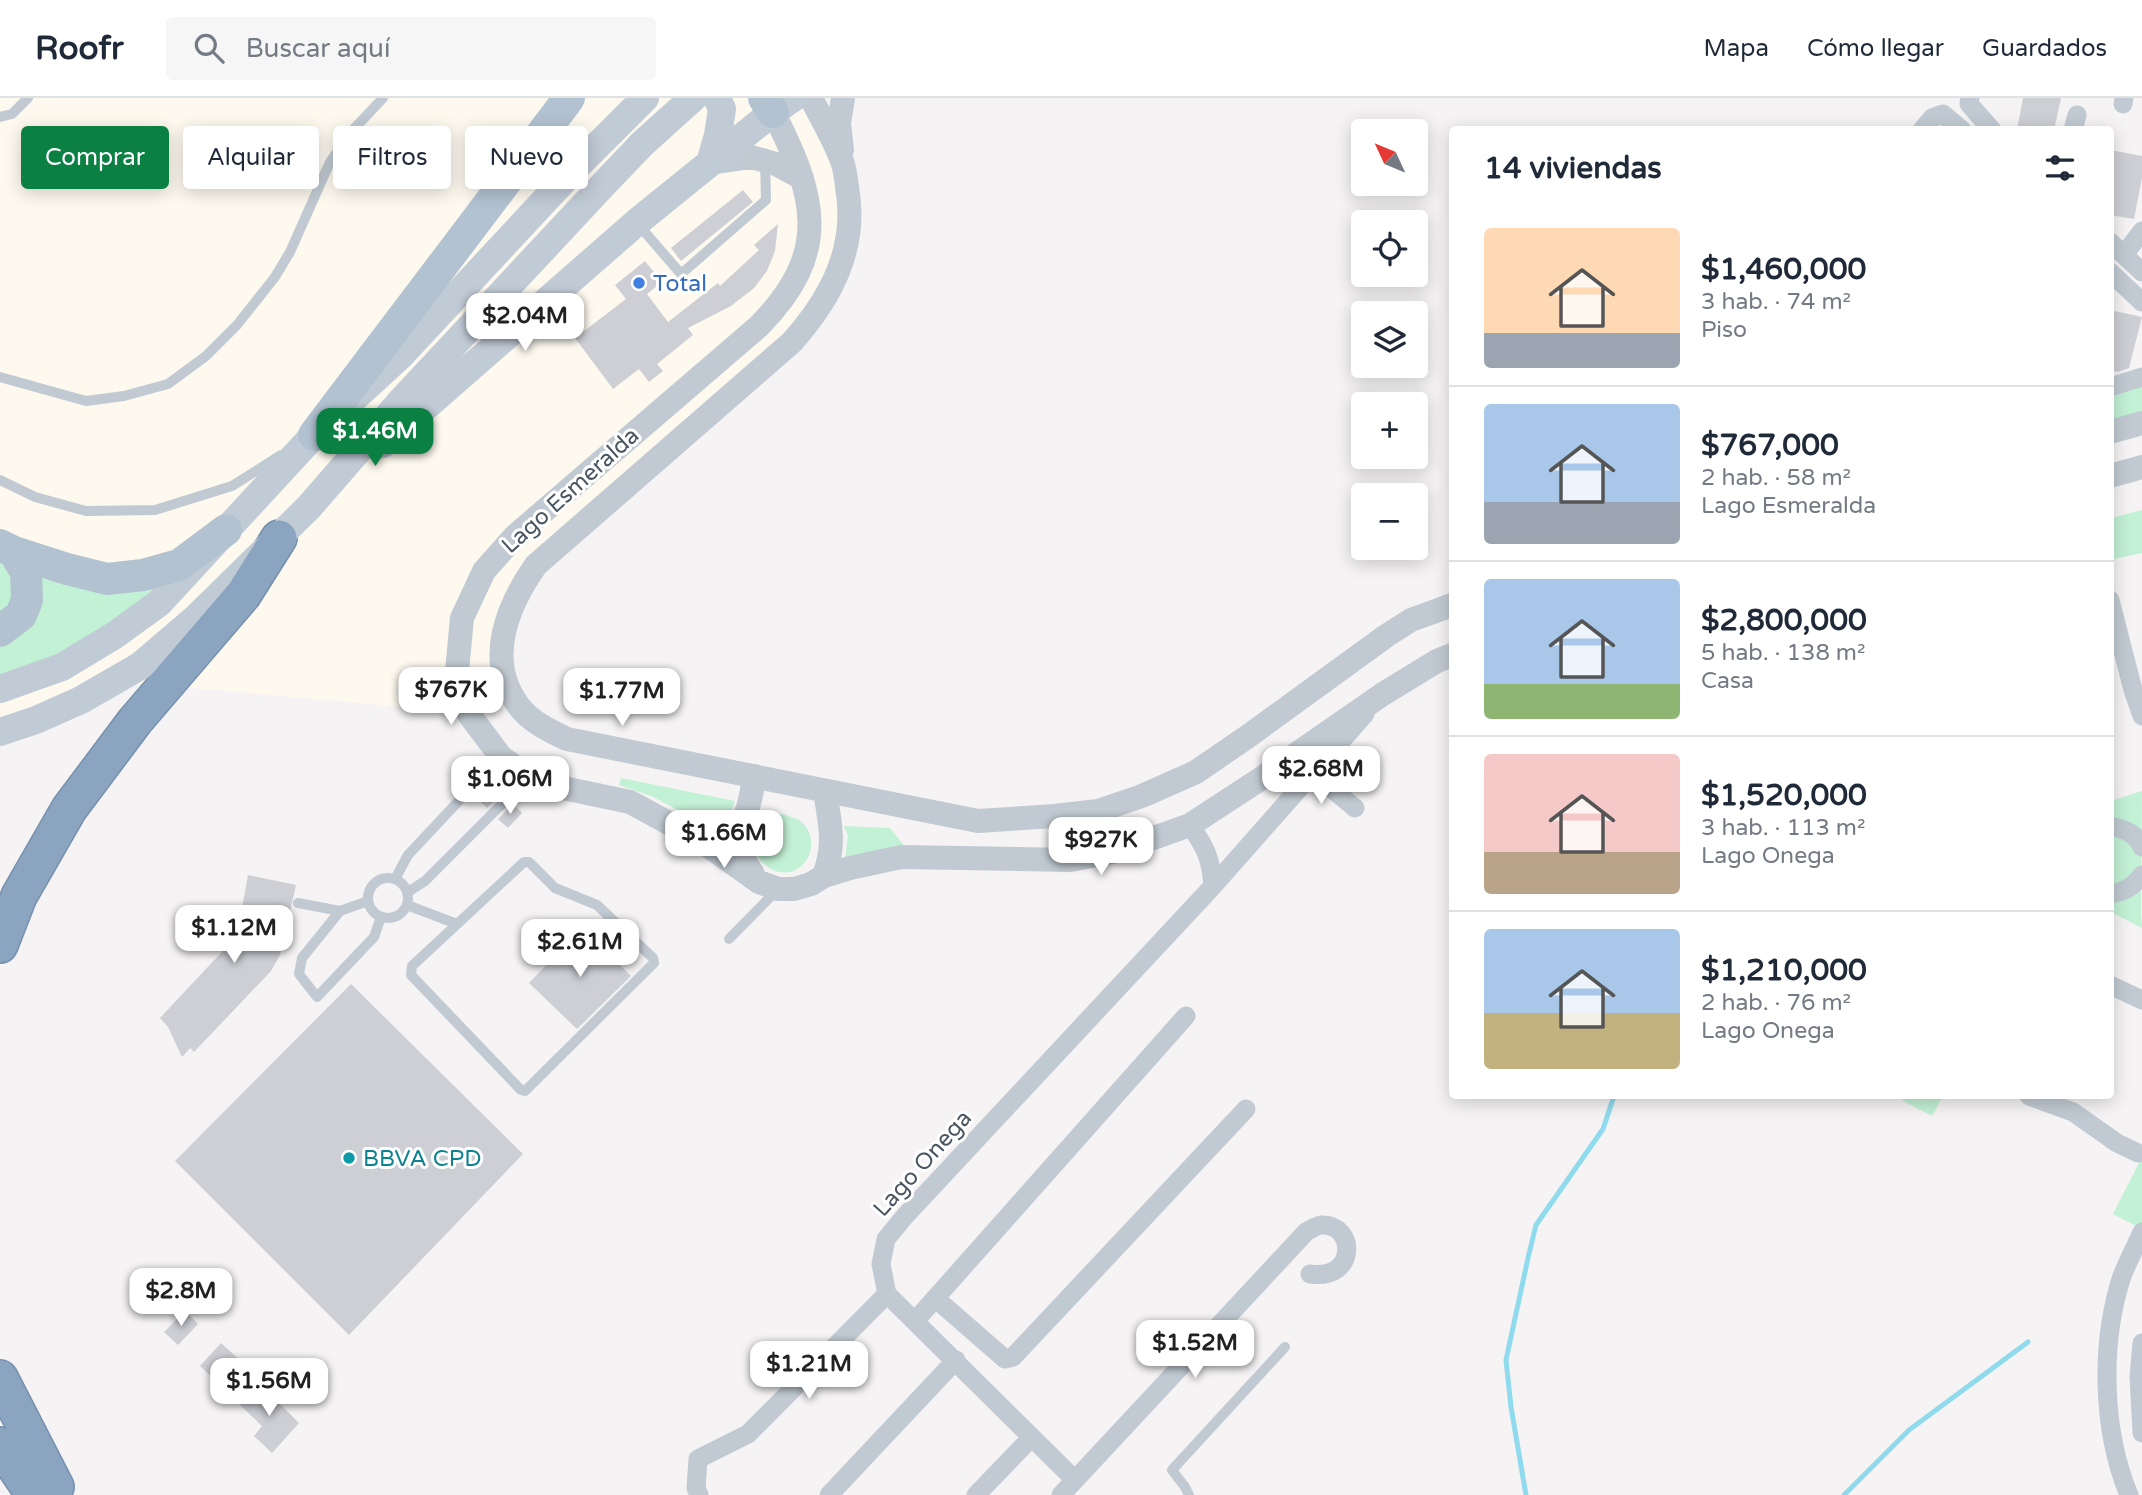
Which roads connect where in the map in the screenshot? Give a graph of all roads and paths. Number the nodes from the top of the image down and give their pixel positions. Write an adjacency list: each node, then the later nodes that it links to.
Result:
1 (28, 98): 11 (lane)
2 (383, 98): 25 (lane)
3 (569, 98): 30 (main road)
4 (645, 98): 30 (main road)
5 (717, 98): 17 (main road)
6 (811, 98): 16 (street, Lago Esmeralda)
7 (843, 98): 16 (street)
8 (1970, 98): 14 (street)
9 (689, 102): 34 (main road)
10 (777, 103): 17 (main road); 18 (street, Lago Esmeralda)
11 (0, 117)
12 (1925, 126): 13 (street)
13 (1957, 126)
14 (1988, 126)
15 (765, 160): 17 (street); 18 (street); 19 (lane)
16 (843, 162): 48 (street, Lago Esmeralda)
17 (710, 163): 19 (main road)
18 (802, 178): 46 (street, Lago Esmeralda)
19 (637, 222): 34 (main road)
20 (2142, 232): 21 (street)
21 (2117, 248): 22 (street)
22 (2142, 272)
23 (2114, 276): 24 (street)
24 (2142, 302)
25 (0, 377)
26 (2142, 377): 27 (street)
27 (2114, 386)
28 (2142, 424): 29 (street)
29 (2114, 431)
30 (314, 435): 33 (lane); 35 (main road)
31 (2142, 467): 32 (street)
32 (2114, 475)
33 (0, 480)
34 (309, 507): 36 (main road)
35 (226, 530): 37 (main road); 42 (main road)
36 (279, 538): 45 (main road); 71 (highway)
37 (7, 549): 40 (main road)
38 (1449, 606): 50 (street, Lago Esmeralda)
39 (2114, 616): 44 (street)
40 (0, 631)
41 (1449, 656): 43 (street)
42 (0, 689)
43 (1383, 694): 47 (street, Lago Onega); 52 (street)
44 (2142, 716)
45 (0, 732)
46 (501, 757): 49 (street, Lago Esmeralda); 58 (lane)
47 (1313, 773): 51 (street); 61 (street, Lago Onega)
48 (755, 776): 50 (street, Lago Esmeralda); 54 (street)
49 (529, 777): 56 (street, Lago Esmeralda); 62 (lane)
50 (825, 791): 57 (street)
51 (1354, 808)
52 (1190, 825): 57 (street); 61 (street)
53 (2114, 827): 55 (street)
54 (737, 838): 56 (street); 60 (street)
55 (2140, 839)
56 (716, 852): 60 (street, Lago Esmeralda)
57 (824, 876): 60 (street)
58 (395, 879): 62 (lane); 64 (lane)
59 (2140, 883): 63 (street)
60 (768, 886): 70 (lane)
61 (1213, 886): 80 (street, Lago Onega)
62 (408, 892): 66 (lane)
63 (2114, 893)
64 (368, 901): 67 (lane); 68 (lane)
65 (298, 902): 67 (lane)
66 (407, 905): 68 (lane); 69 (lane)
67 (340, 911): 68 (lane)
68 (381, 917)
69 (457, 924): 69 (lane)
70 (729, 939)
71 (0, 945)
72 (2114, 987): 73 (street)
73 (2142, 1000)
74 (1186, 1016): 81 (street)
75 (2037, 1099): 77 (street)
76 (1246, 1109): 81 (street)
77 (2138, 1153)
78 (2142, 1231): 98 (street)
79 (1310, 1274): 91 (street)
80 (887, 1294): 82 (street); 93 (street)
81 (935, 1298): 82 (street)
82 (915, 1321): 85 (street)
83 (2142, 1343): 88 (street)
84 (1285, 1347): 97 (lane)
85 (956, 1360): 89 (street); 94 (street)
86 (0, 1378): 92 (highway)
87 (0, 1402): 92 (highway)
88 (2142, 1433)
89 (1032, 1437): 91 (street); 95 (street)
90 (0, 1446): 92 (highway)
91 (1075, 1480): 96 (street)
92 (51, 1492)
93 (699, 1495)
94 (830, 1495)
95 (976, 1495)
96 (1061, 1495)
97 (1189, 1495)
98 (2129, 1495)

